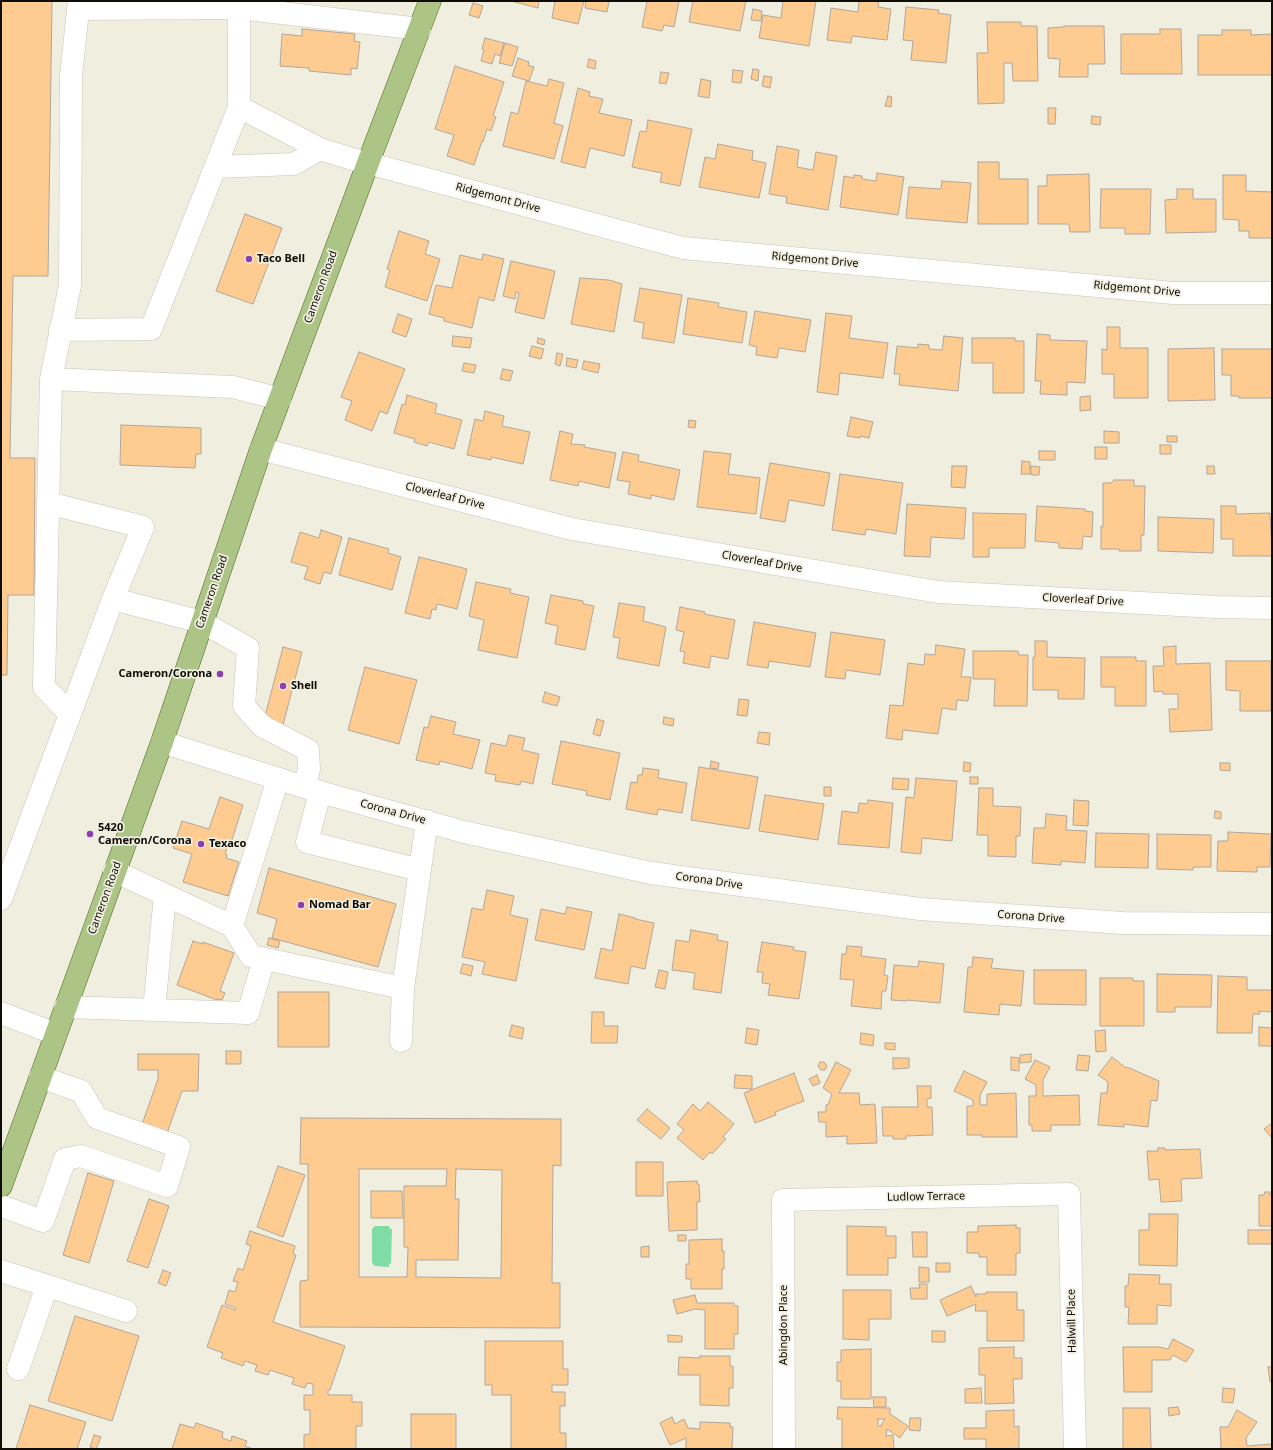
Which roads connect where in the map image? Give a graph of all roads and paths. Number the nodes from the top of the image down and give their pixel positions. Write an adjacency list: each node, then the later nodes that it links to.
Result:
1 (430, 1): 4 (main road, Cameron Road)
2 (79, 5): 3 (street); 10 (street)
3 (238, 8): 4 (street); 5 (street)
4 (420, 29): 7 (main road, Cameron Road)
5 (239, 107): 6 (street, Ridgemont Drive); 8 (street)
6 (320, 149): 7 (street, Ridgemont Drive); 8 (street)
7 (368, 163): 9 (street, Ridgemont Drive); 12 (main road, Cameron Road)
8 (215, 167): 10 (street)
9 (1272, 293)
10 (60, 330): 11 (street)
11 (50, 379): 12 (street); 14 (street)
12 (280, 399): 13 (main road, Cameron Road)
13 (261, 448): 16 (street, Cloverleaf Drive); 17 (main road, Cameron Road)
14 (48, 503): 15 (street); 18 (street)
15 (113, 598): 17 (street); 18 (street)
16 (1272, 608)
17 (202, 622): 19 (main road, Cameron Road); 21 (street)
18 (70, 714): 26 (street)
19 (162, 742): 20 (street, Corona Drive); 24 (main road, Cameron Road)
20 (278, 779): 21 (street, Corona Drive); 28 (street)
21 (312, 789): 22 (street, Corona Drive); 23 (street)
22 (427, 821): 23 (street); 27 (street, Corona Drive)
23 (420, 870): 30 (street)
24 (114, 871): 25 (street); 31 (main road, Cameron Road)
25 (165, 895): 28 (street); 32 (street)
26 (1, 899)
27 (1272, 924)
28 (232, 926): 29 (street)
29 (264, 959): 30 (street); 32 (street)
30 (403, 988): 35 (street)
31 (65, 1007): 32 (street); 34 (main road, Cameron Road)
32 (154, 1010)
33 (1, 1013): 34 (street)
34 (56, 1034): 36 (main road, Cameron Road)
35 (401, 1041)
36 (40, 1077): 37 (main road, Cameron Road); 40 (street)
37 (1, 1186)
38 (1069, 1194): 39 (street, Ludlow Terrace); 46 (street, Halwill Place)
39 (783, 1200): 45 (street, Abingdon Place)
40 (1, 1206)
41 (1, 1271): 42 (street)
42 (47, 1286): 43 (street); 44 (street)
43 (126, 1312)
44 (18, 1369)
45 (784, 1449)
46 (1075, 1449)

